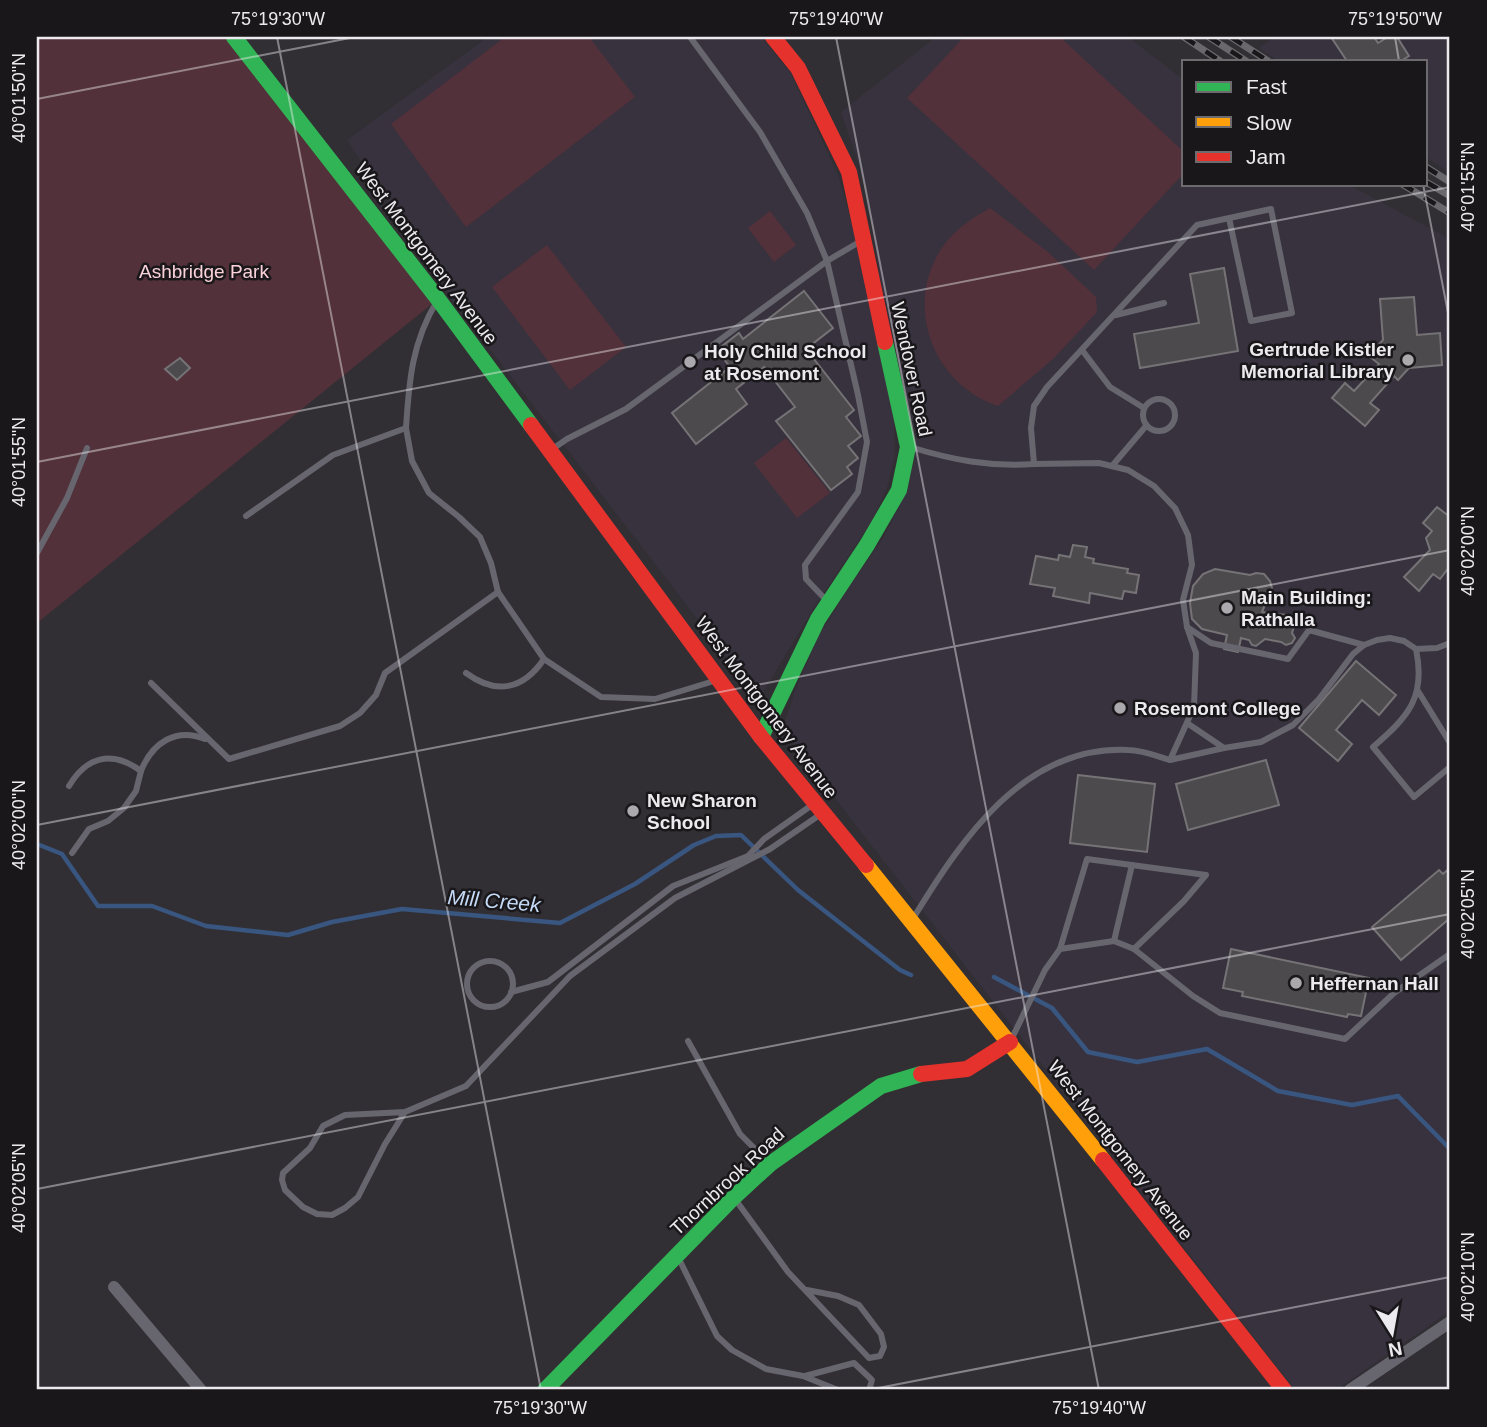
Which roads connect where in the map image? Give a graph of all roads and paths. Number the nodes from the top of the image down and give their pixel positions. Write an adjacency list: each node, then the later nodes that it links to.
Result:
1 (691, 37): 6 (lane)
2 (774, 37): 5 (main road, Wendover Road)
3 (239, 39): 7 (main road, West Montgomery Avenue)
4 (1228, 218): 4 (lane); 9 (lane)
5 (864, 239): 6 (lane); 14 (main road, Wendover Road)
6 (827, 261): 16 (lane); 22 (lane)
7 (438, 299): 13 (lane); 16 (main road, West Montgomery Avenue)
8 (1164, 303): 9 (lane)
9 (1114, 315): 10 (lane)
10 (1082, 350): 11 (lane); 17 (lane)
11 (1144, 408): 12 (lane); 12 (lane)
12 (1146, 426): 18 (lane)
13 (406, 428): 19 (lane); 21 (lane)
14 (908, 447): 17 (lane); 22 (main road, Wendover Road)
15 (87, 448): 20 (lane)
16 (550, 451): 29 (main road, West Montgomery Avenue)
17 (1034, 464): 18 (lane)
18 (1112, 466): 23 (lane)
19 (246, 516)
20 (37, 553)
21 (498, 592): 27 (lane); 34 (lane)
22 (828, 602): 33 (main road, Wendover Road)
23 (1186, 627): 25 (lane); 32 (lane)
24 (1450, 643): 26 (lane)
25 (1364, 645): 26 (lane); 36 (lane)
26 (1416, 649): 31 (lane)
27 (544, 659): 28 (lane); 29 (lane)
28 (466, 673)
29 (719, 680): 33 (main road, West Montgomery Avenue)
30 (151, 683): 34 (lane)
31 (1418, 691): 35 (lane); 38 (lane)
32 (1187, 723): 36 (lane); 37 (lane)
33 (761, 737): 41 (main road, West Montgomery Avenue)
34 (210, 741): 39 (lane)
35 (1450, 743)
36 (1224, 748): 37 (lane)
37 (1170, 760): 44 (lane)
38 (1450, 767)
39 (141, 771): 40 (lane); 42 (lane)
40 (69, 786)
41 (818, 808): 44 (main road, West Montgomery Avenue); 49 (lane); 52 (lane)
42 (72, 853)
43 (1132, 865): 45 (lane); 46 (lane); 47 (lane)
44 (911, 922): 51 (main road, West Montgomery Avenue)
45 (1114, 941): 46 (lane); 47 (lane)
46 (1060, 949): 51 (lane)
47 (1134, 949): 48 (lane)
48 (1450, 954)
49 (511, 992): 49 (lane)
50 (688, 1041): 53 (lane)
51 (1010, 1042): 53 (main road, Thornbrook Road); 64 (main road, West Montgomery Avenue)
52 (405, 1112): 52 (lane)
53 (770, 1164): 54 (main road, Thornbrook Road)
54 (734, 1197): 55 (main road, Thornbrook Road); 57 (lane)
55 (678, 1255): 59 (lane); 61 (main road, Thornbrook Road)
56 (114, 1286): 60 (street)
57 (807, 1290): 57 (lane)
58 (1450, 1321): 65 (street)
59 (803, 1376): 62 (lane); 63 (lane)
60 (201, 1390)
61 (545, 1390)
62 (838, 1390)
63 (869, 1390)
64 (1284, 1390)
65 (1350, 1390)

